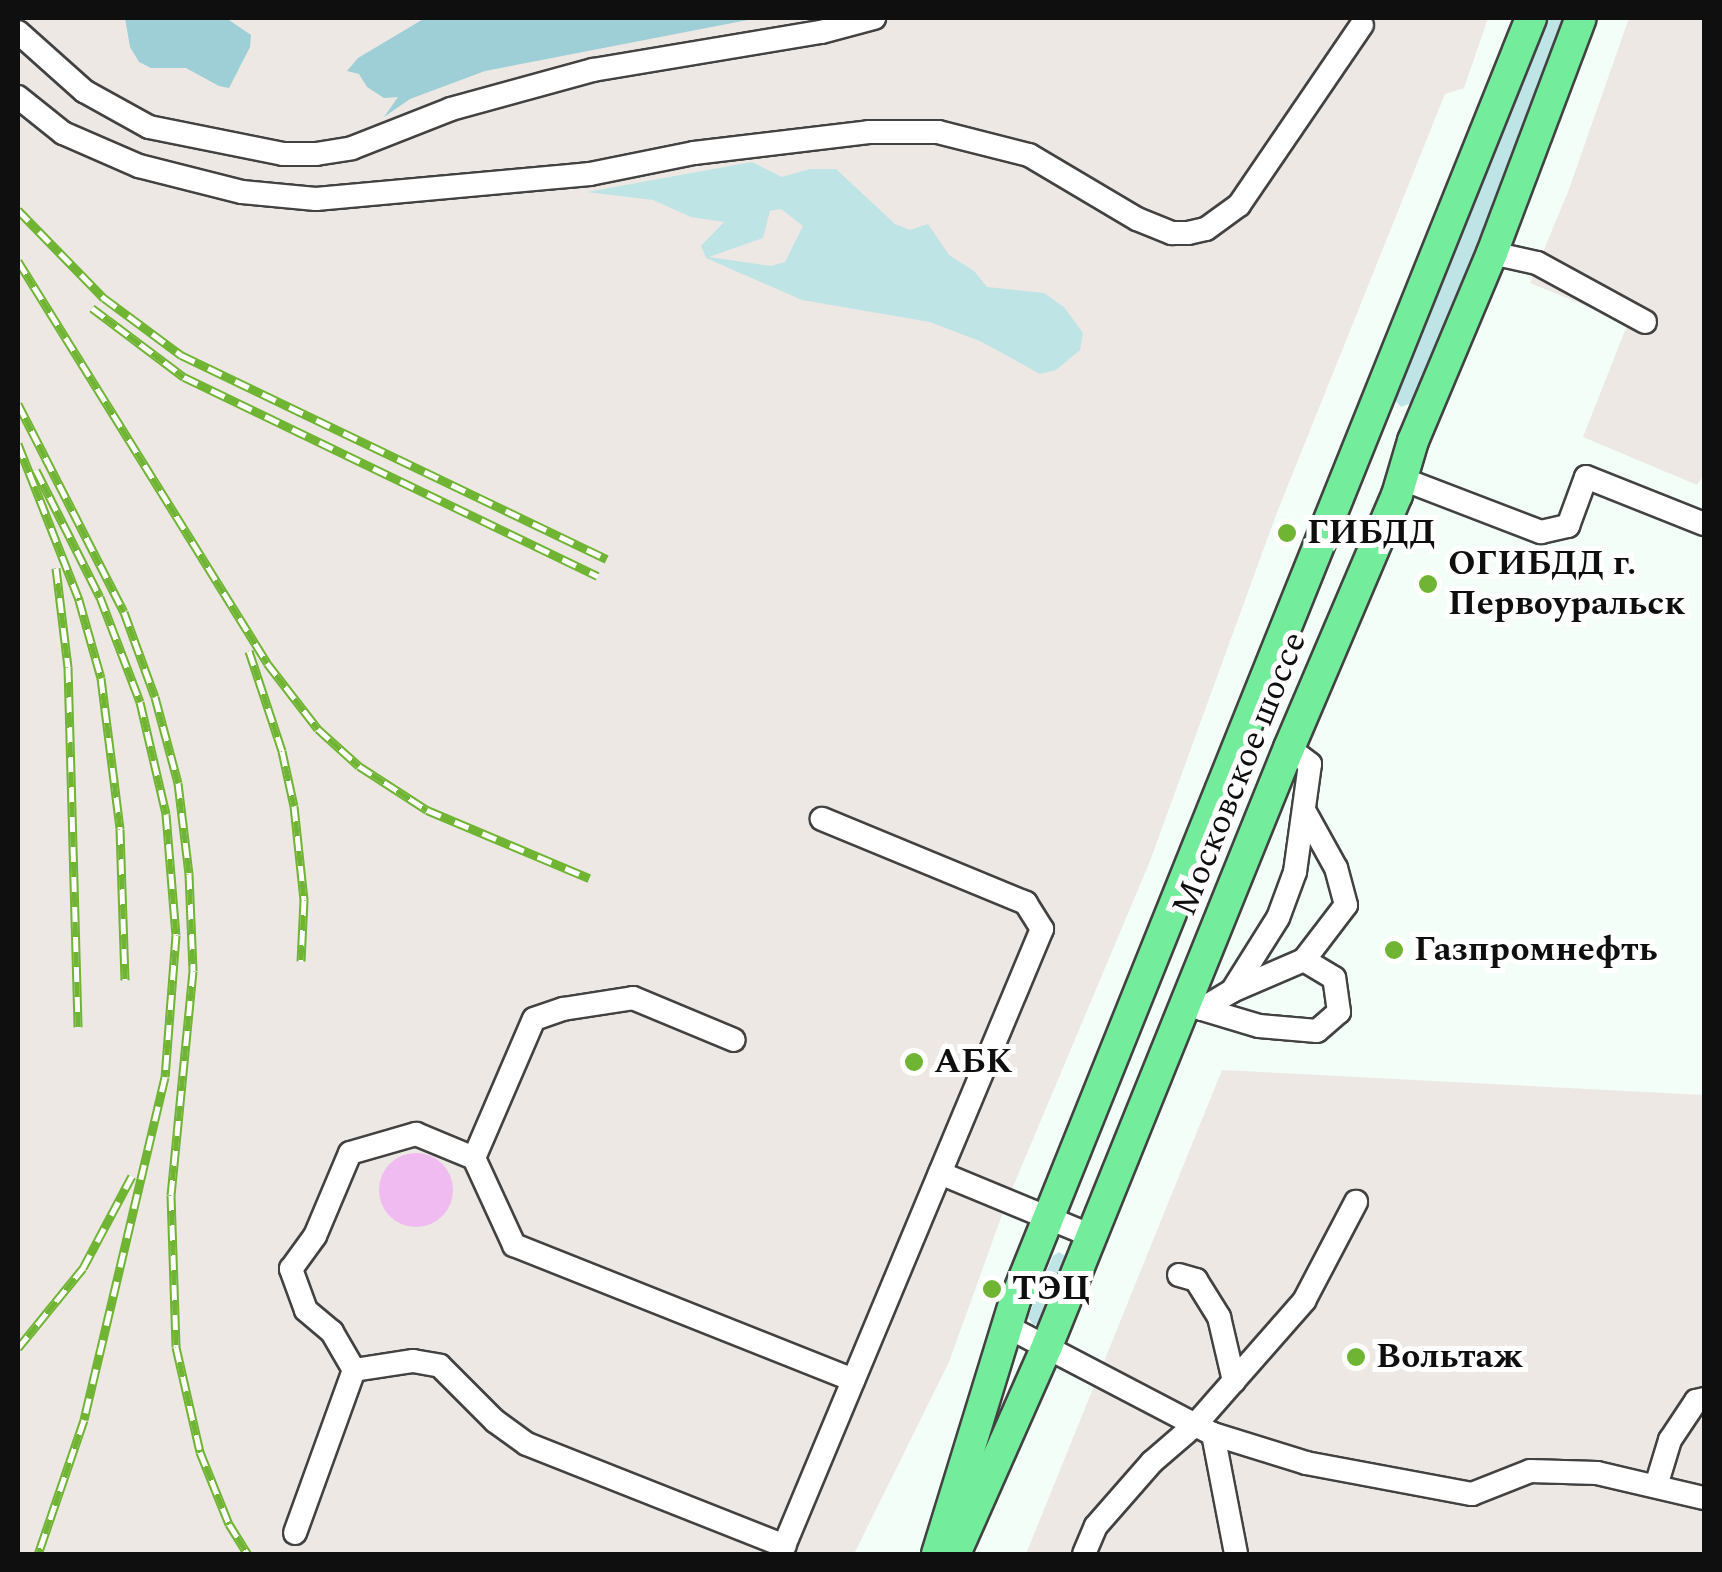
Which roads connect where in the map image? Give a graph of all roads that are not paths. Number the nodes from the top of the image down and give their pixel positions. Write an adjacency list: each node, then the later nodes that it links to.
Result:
1 (874, 18): 5 (street)
2 (1531, 18): 9 (main road, Московское шоссе)
3 (1581, 18): 7 (main road, Московское шоссе)
4 (1362, 24): 6 (street)
5 (18, 32)
6 (18, 97)
7 (1492, 253): 8 (street); 10 (main road, Московское шоссе)
8 (1645, 322)
9 (1371, 419): 10 (main road); 11 (main road, Московское шоссе)
10 (1414, 441): 12 (main road, Московское шоссе)
11 (1350, 461): 12 (main road); 24 (main road, Московское шоссе)
12 (1400, 478): 13 (street); 14 (main road, Московское шоссе)
13 (1704, 524)
14 (1289, 748): 15 (street); 19 (main road, Московское шоссе)
15 (1305, 812): 17 (street); 18 (street)
16 (822, 819): 22 (street)
17 (1304, 960): 18 (street); 19 (street)
18 (1232, 991): 19 (street)
19 (1195, 1006): 25 (main road, Московское шоссе)
20 (734, 1040): 21 (street)
21 (474, 1158): 29 (street); 30 (street)
22 (940, 1173): 24 (street); 30 (street)
23 (1356, 1202): 31 (street)
24 (1049, 1218): 25 (street); 27 (main road, Московское шоссе)
25 (1092, 1236): 28 (main road, Московское шоссе)
26 (1180, 1276): 31 (street)
27 (1008, 1327): 28 (street); 37 (main road, Московское шоссе)
28 (1047, 1346): 33 (street); 38 (main road, Московское шоссе)
29 (354, 1370): 30 (street); 36 (street)
30 (853, 1380)
31 (1234, 1380): 33 (street)
32 (1704, 1399): 34 (street)
33 (1204, 1429): 34 (street); 39 (street); 40 (street)
34 (1656, 1486): 35 (street)
35 (1704, 1498)
36 (295, 1533)
37 (937, 1554)
38 (955, 1554)
39 (1084, 1554)
40 (1236, 1554)

